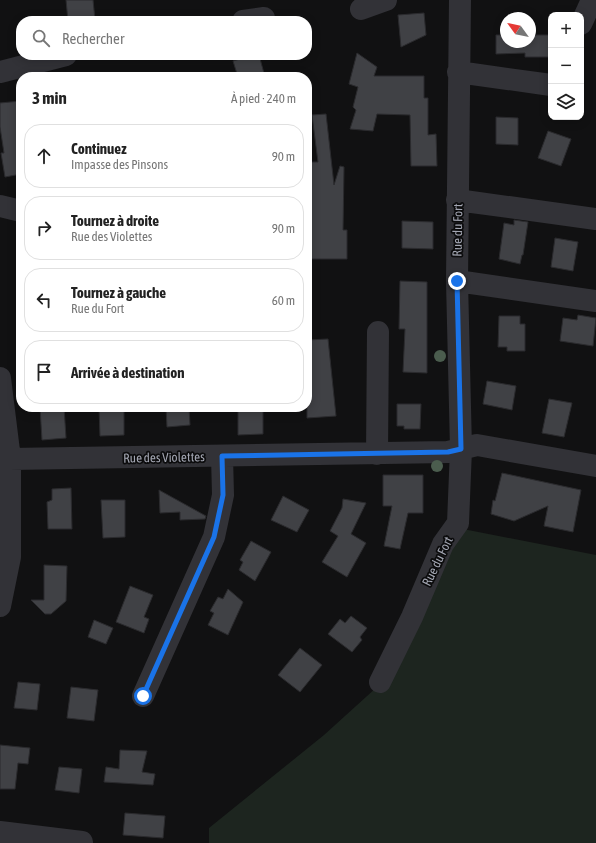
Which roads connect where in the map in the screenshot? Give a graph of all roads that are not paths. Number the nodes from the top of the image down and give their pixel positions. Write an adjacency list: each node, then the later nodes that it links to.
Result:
1 (386, 0): 4 (street)
2 (460, 0): 8 (street, Rue du Fort)
3 (592, 0): 5 (street)
4 (361, 9)
5 (584, 17)
6 (47, 60): 7 (street)
7 (0, 72)
8 (458, 72): 9 (street); 10 (street, Rue du Fort)
9 (548, 85)
10 (458, 200): 13 (street); 14 (street, Rue du Fort)
11 (0, 206): 12 (street)
12 (16, 210)
13 (596, 219)
14 (457, 281): 15 (street); 18 (street, Rue du Fort)
15 (596, 301)
16 (378, 332): 19 (street)
17 (0, 378): 21 (street)
18 (461, 449): 19 (street, Rue des Violettes); 22 (street, Rue des Violettes); 24 (street, Rue du Fort)
19 (377, 454): 20 (street, Rue des Violettes)
20 (222, 456): 21 (street, Rue des Violettes); 25 (street)
21 (10, 459): 23 (street)
22 (596, 466)
23 (0, 606)
24 (380, 682)
25 (143, 696)
26 (0, 832): 27 (street)
27 (82, 842)

